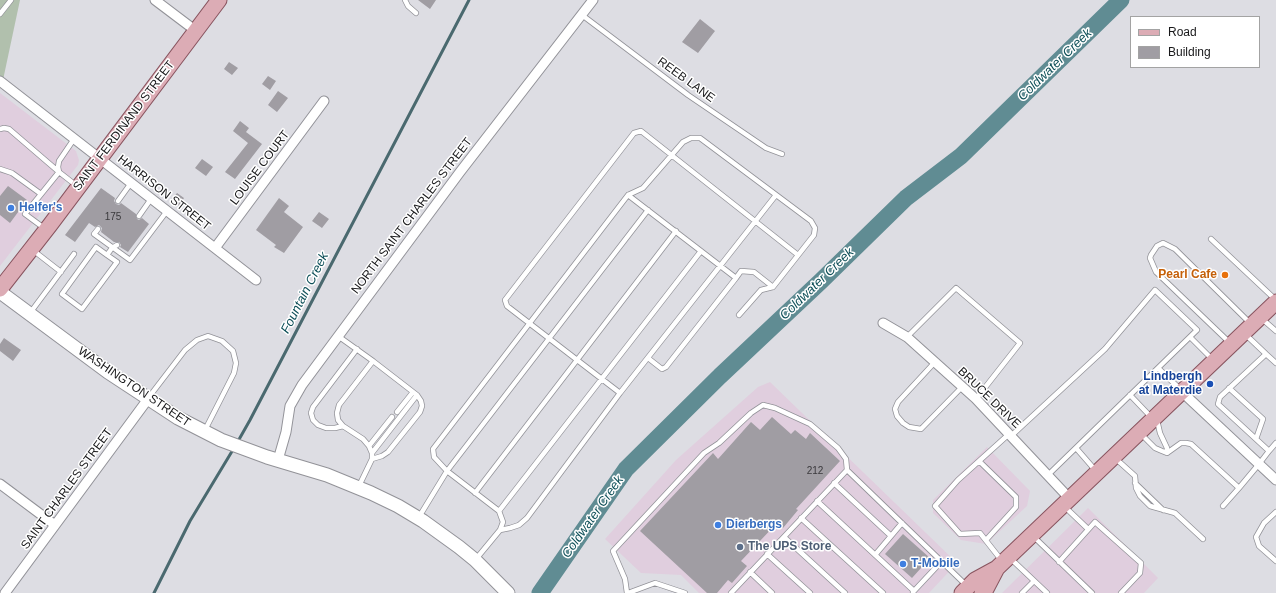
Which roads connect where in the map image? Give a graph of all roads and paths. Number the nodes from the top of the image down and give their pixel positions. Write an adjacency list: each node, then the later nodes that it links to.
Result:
1 (11, 0): 7 (lane)
2 (155, 0): 9 (street)
3 (219, 0): 9 (main road, SAINT FERDINAND STREET)
4 (405, 0): 6 (lane)
5 (593, 0): 8 (street, NORTH SAINT CHARLES STREET)
6 (416, 13)
7 (0, 14)
8 (582, 15): 14 (lane, REEB LANE); 56 (street, NORTH SAINT CHARLES STREET)
9 (196, 31): 16 (main road, SAINT FERDINAND STREET)
10 (0, 81): 13 (street, HARRISON STREET)
11 (324, 101): 36 (street, LOUISE COURT)
12 (0, 128): 18 (lane)
13 (74, 140): 16 (street, HARRISON STREET); 18 (lane)
14 (782, 154)
15 (671, 156): 22 (lane); 23 (lane); 29 (lane); 53 (lane)
16 (99, 159): 19 (street, HARRISON STREET); 20 (main road, SAINT FERDINAND STREET)
17 (0, 169): 21 (lane)
18 (58, 172): 20 (lane); 21 (lane)
19 (131, 184): 24 (street, HARRISON STREET); 25 (lane)
20 (78, 187): 31 (main road, SAINT FERDINAND STREET)
21 (41, 194): 31 (lane)
22 (776, 195): 29 (lane); 41 (lane)
23 (628, 196): 26 (lane); 53 (lane)
24 (151, 199): 27 (street, HARRISON STREET); 28 (lane)
25 (118, 201)
26 (648, 210): 32 (lane); 59 (lane)
27 (167, 211): 35 (lane); 36 (street, HARRISON STREET)
28 (139, 216)
29 (756, 222): 41 (lane); 42 (lane)
30 (98, 229): 35 (lane)
31 (46, 230): 37 (main road, SAINT FERDINAND STREET)
32 (676, 231): 38 (lane); 64 (lane)
33 (1210, 239): 49 (lane)
34 (117, 244): 35 (lane)
35 (112, 248): 40 (lane)
36 (215, 248): 45 (street, HARRISON STREET)
37 (31, 249): 43 (lane); 47 (main road, SAINT FERDINAND STREET)
38 (701, 250): 42 (lane); 70 (lane)
39 (74, 254): 43 (lane)
40 (107, 255): 40 (lane)
41 (798, 255): 46 (lane)
42 (721, 265): 44 (lane); 63 (lane)
43 (61, 272): 50 (lane)
44 (736, 278): 46 (lane); 63 (lane)
45 (256, 280)
46 (773, 287): 51 (lane)
47 (0, 289)
48 (0, 292): 50 (main road, WASHINGTON STREET)
49 (1276, 301): 54 (main road)
50 (29, 314): 77 (main road, WASHINGTON STREET)
51 (739, 315)
52 (883, 323): 57 (street, BRUCE DRIVE)
53 (529, 324): 59 (lane); 100 (lane)
54 (1252, 325): 55 (lane); 60 (main road); 60 (lane); 62 (lane)
55 (1276, 331)
56 (338, 336): 61 (lane); 95 (street, NORTH SAINT CHARLES STREET)
57 (907, 337): 67 (street, BRUCE DRIVE); 78 (lane)
58 (1190, 337): 66 (lane); 69 (lane); 85 (lane)
59 (550, 339): 64 (lane); 100 (lane)
60 (1232, 344): 66 (main road)
61 (357, 349): 65 (lane); 82 (lane)
62 (1266, 354): 68 (lane); 72 (lane)
63 (648, 358): 75 (lane)
64 (577, 360): 70 (lane); 108 (lane)
65 (373, 361): 74 (lane); 82 (lane)
66 (1214, 361): 73 (main road)
67 (935, 362): 71 (street, BRUCE DRIVE); 71 (lane)
68 (1276, 363)
69 (1158, 368): 73 (lane); 76 (lane)
70 (602, 379): 75 (lane); 112 (lane)
71 (962, 387): 78 (street, BRUCE DRIVE)
72 (1229, 388): 86 (lane); 86 (lane)
73 (1182, 392): 81 (main road); 98 (street)
74 (415, 393): 79 (lane); 93 (lane); 96 (lane)
75 (620, 394): 118 (lane)
76 (1130, 395): 81 (lane); 89 (lane)
77 (148, 399): 83 (main road, WASHINGTON STREET); 83 (lane); 117 (street, SAINT CHARLES STREET)
78 (976, 399): 85 (street, BRUCE DRIVE)
79 (397, 412)
80 (392, 417): 88 (lane)
81 (1154, 418): 84 (main road); 92 (lane)
82 (343, 426): 88 (lane)
83 (205, 432): 95 (main road, WASHINGTON STREET)
84 (1139, 432): 92 (lane); 94 (main road)
85 (1010, 435): 97 (lane); 102 (street, BRUCE DRIVE)
86 (1256, 439): 91 (lane)
87 (1276, 443): 91 (lane)
88 (370, 446): 93 (lane)
89 (1076, 448): 101 (lane); 102 (lane)
90 (1276, 450): 91 (lane)
91 (1269, 451): 98 (lane)
92 (1167, 452): 107 (lane)
93 (372, 453): 96 (lane)
94 (1114, 456): 101 (main road); 123 (lane)
95 (273, 459): 106 (main road, WASHINGTON STREET)
96 (372, 459): 106 (lane)
97 (980, 461): 124 (lane); 124 (lane)
98 (1259, 464): 103 (street); 107 (lane)
99 (847, 470): 104 (lane); 116 (lane); 139 (lane)
100 (447, 472): 108 (lane); 114 (lane)
101 (1097, 472): 110 (main road)
102 (1048, 475): 110 (street, BRUCE DRIVE)
103 (1276, 480)
104 (834, 483): 109 (lane); 121 (lane)
105 (0, 484): 117 (street)
106 (358, 488): 114 (main road, WASHINGTON STREET)
107 (1239, 488): 111 (lane)
108 (475, 493): 112 (lane)
109 (817, 501): 115 (lane); 126 (lane)
110 (1067, 502): 119 (lane); 120 (main road)
111 (1223, 506)
112 (499, 511): 118 (lane)
113 (1276, 512): 129 (lane)
114 (418, 518): 127 (main road, WASHINGTON STREET)
115 (801, 518): 122 (lane); 146 (lane)
116 (902, 523): 121 (lane); 128 (lane)
117 (55, 525): 137 (street, SAINT CHARLES STREET)
118 (500, 530): 127 (lane)
119 (1088, 530): 131 (lane); 150 (lane)
120 (1032, 535): 130 (main road); 131 (lane)
121 (891, 536): 126 (lane)
122 (784, 537): 125 (lane); 145 (lane)
123 (1203, 539)
124 (986, 540): 130 (lane)
125 (767, 554): 132 (lane); 144 (lane)
126 (875, 555): 136 (lane)
127 (476, 560): 138 (main road, WASHINGTON STREET)
128 (942, 561): 135 (lane); 136 (lane)
129 (1276, 561)
130 (1003, 562): 133 (lane); 135 (main road)
131 (1060, 562): 149 (lane)
132 (750, 572): 142 (lane); 143 (lane)
133 (1034, 581): 147 (lane); 148 (lane)
134 (642, 588): 139 (lane); 140 (lane); 141 (lane)
135 (978, 591)
136 (913, 592)
137 (5, 593)
138 (508, 593)
139 (627, 593)
140 (646, 593)
141 (685, 593)
142 (730, 593)
143 (772, 593)
144 (810, 593)
145 (845, 593)
146 (883, 593)
147 (1022, 593)
148 (1047, 593)
149 (1092, 593)
150 (1121, 593)

